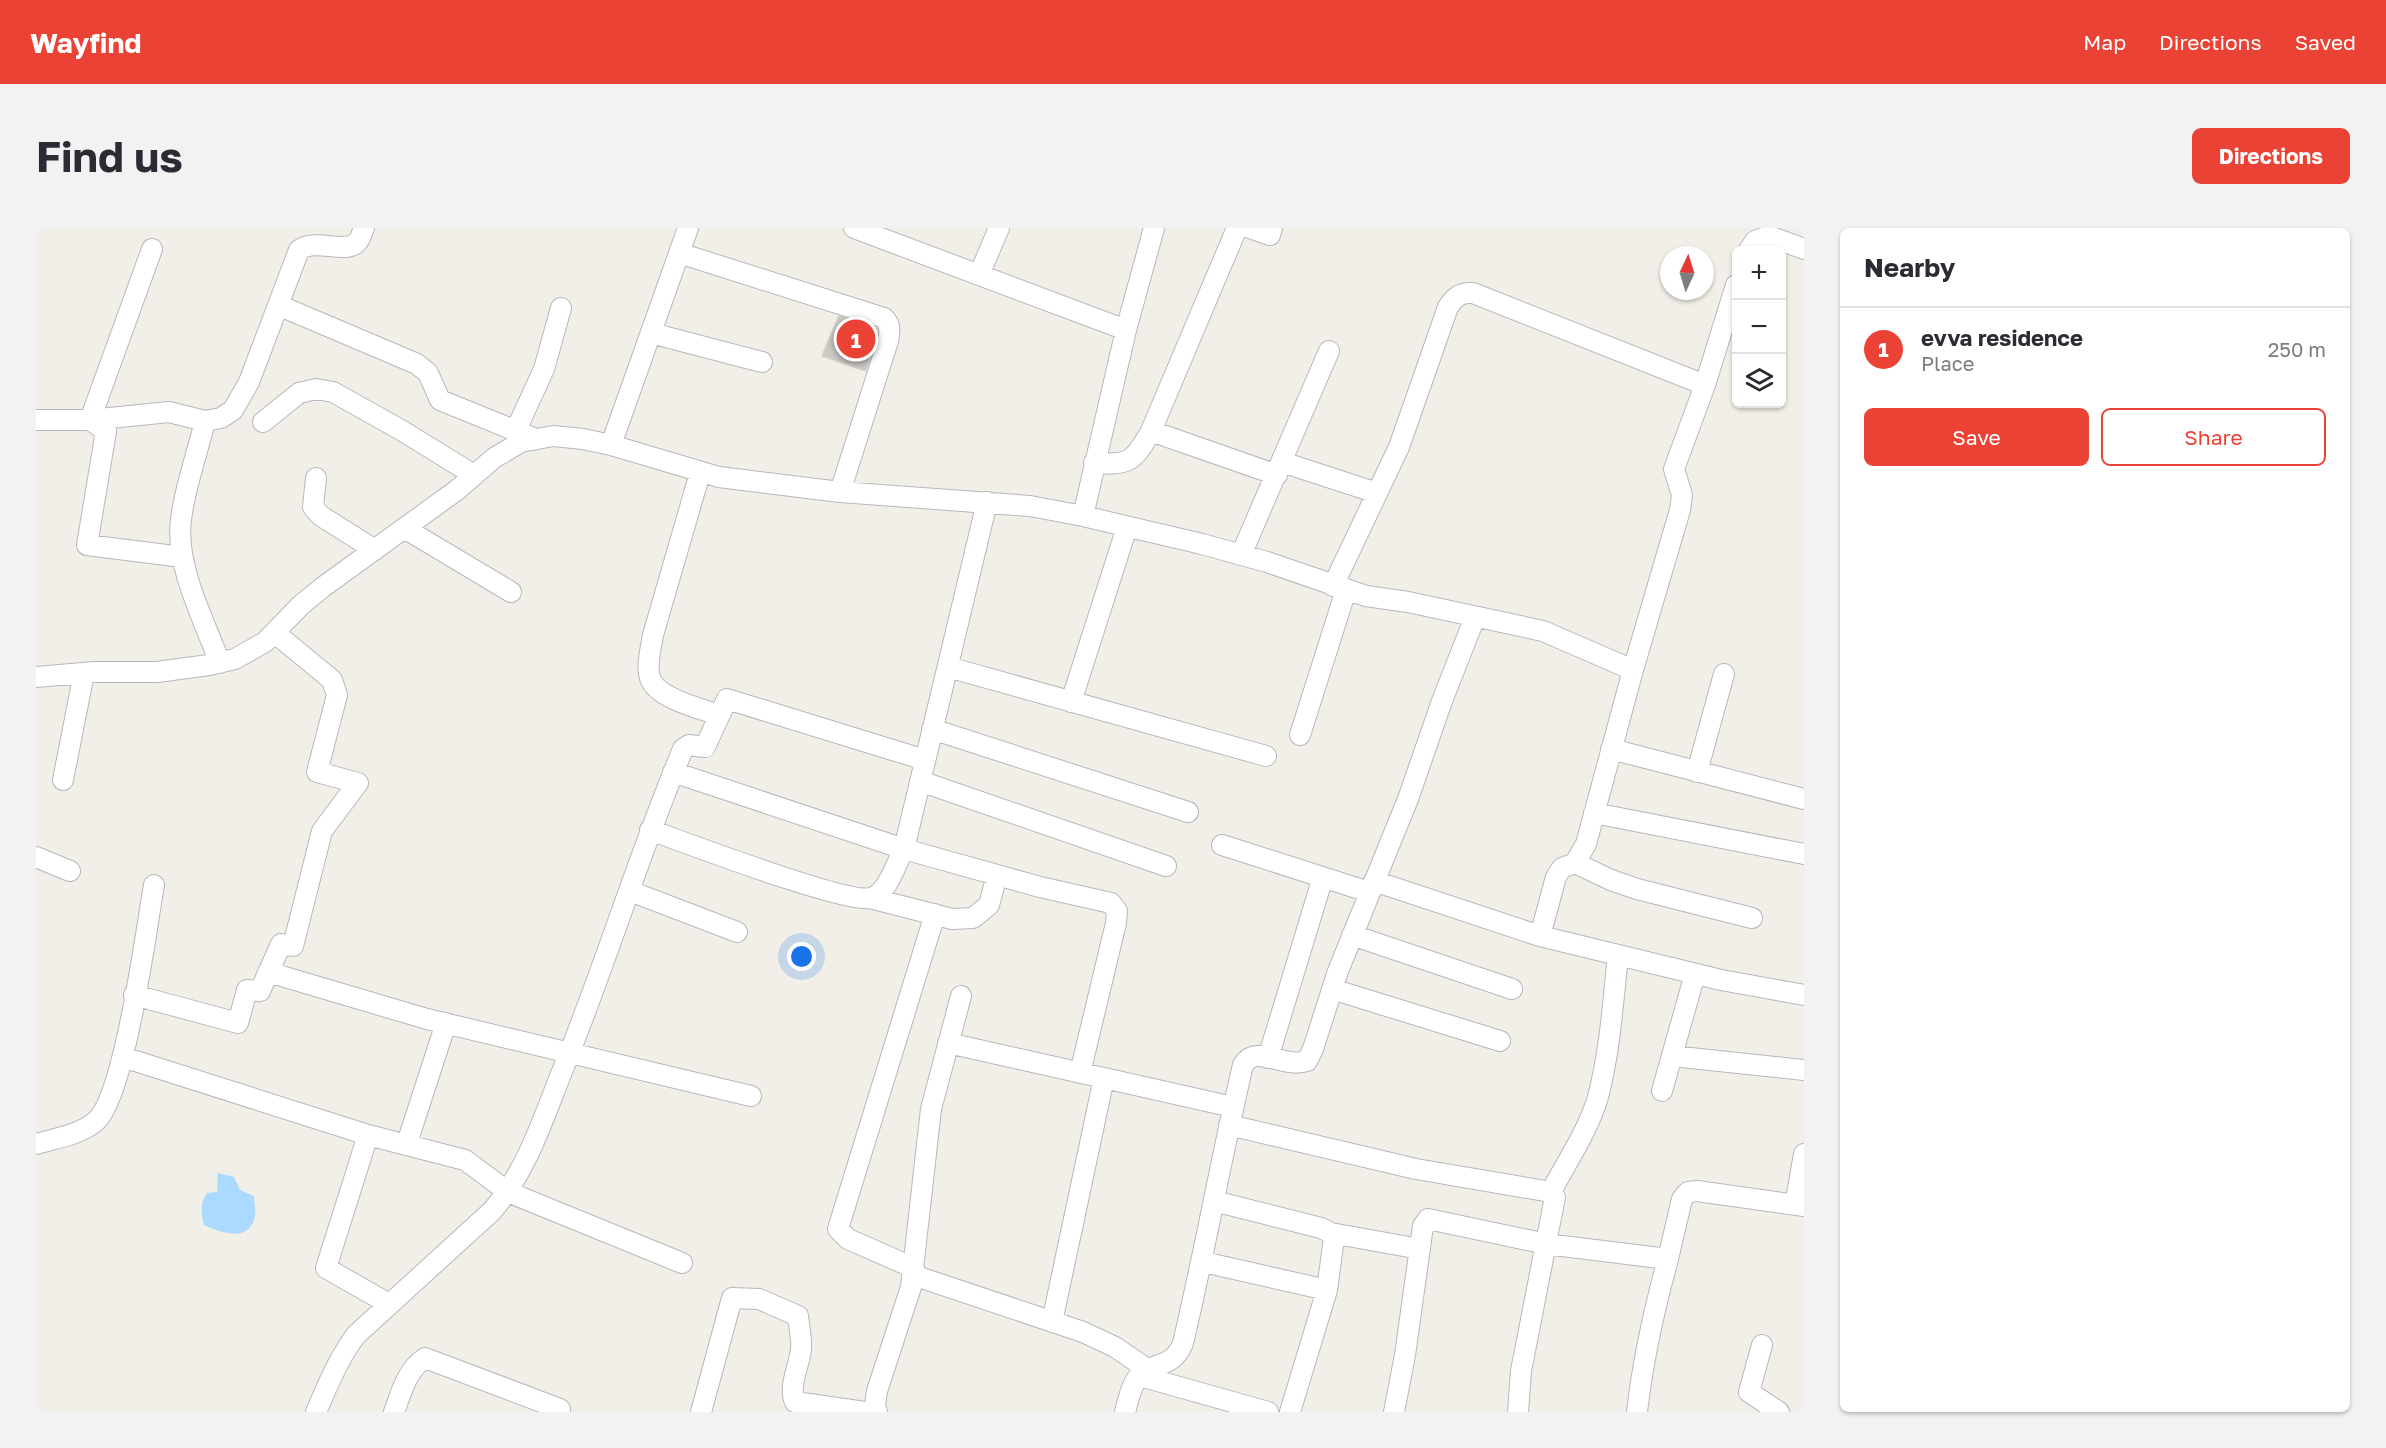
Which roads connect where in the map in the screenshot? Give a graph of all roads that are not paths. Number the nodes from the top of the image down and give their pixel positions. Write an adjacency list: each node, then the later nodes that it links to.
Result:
1 (364, 228): 17 (street)
2 (688, 228): 14 (street)
3 (854, 228): 15 (street)
4 (999, 228): 15 (street)
5 (1154, 228): 19 (street)
6 (1237, 228): 29 (street)
7 (1250, 228): 8 (street)
8 (1272, 228)
9 (1743, 228): 10 (street)
10 (1779, 235): 11 (street); 13 (street)
11 (1752, 246)
12 (152, 249): 25 (street)
13 (1804, 249)
14 (679, 253): 20 (street); 37 (street)
15 (979, 275): 19 (street)
16 (1732, 300): 23 (street)
17 (278, 305): 26 (street); 28 (street)
18 (561, 308): 28 (street)
19 (1126, 330): 32 (street)
20 (651, 333): 22 (street); 31 (street)
21 (1329, 351): 33 (street)
22 (762, 362)
23 (1705, 384): 38 (street); 52 (street)
24 (36, 420): 25 (street)
25 (90, 420): 26 (street); 45 (street)
26 (205, 421): 45 (street)
27 (263, 422): 35 (street)
28 (516, 430): 30 (street)
29 (1151, 431): 32 (street); 33 (street)
30 (536, 438): 31 (street); 35 (street)
31 (611, 445): 34 (street)
32 (1094, 463): 40 (street)
33 (1279, 469): 38 (street); 44 (street)
34 (700, 472): 37 (street); 57 (street)
35 (474, 476): 42 (street)
36 (316, 478): 43 (street)
37 (840, 492): 39 (street)
38 (1377, 493): 46 (street)
39 (987, 502): 40 (street); 51 (street)
40 (1083, 516): 41 (street)
41 (1127, 527): 44 (street); 56 (street)
42 (404, 528): 43 (street); 47 (street)
43 (375, 550): 49 (street)
44 (1241, 555): 46 (street)
45 (182, 557): 50 (street)
46 (1339, 588): 48 (street); 59 (street)
47 (511, 592)
48 (1475, 617): 52 (street); 81 (street)
49 (275, 633): 50 (street); 90 (street)
50 (219, 663): 53 (street)
51 (948, 667): 56 (street); 58 (street)
52 (1633, 670): 60 (street)
53 (84, 673): 55 (street); 65 (street)
54 (1724, 674): 64 (street)
55 (36, 677)
56 (1071, 702): 61 (street)
57 (719, 715): 62 (street); 63 (street)
58 (932, 729): 62 (street); 68 (street)
59 (1300, 735)
60 (1611, 749): 64 (street); 69 (street)
61 (1266, 756)
62 (925, 760): 66 (street)
63 (673, 771): 70 (street); 72 (street)
64 (1697, 772): 67 (street)
65 (63, 780)
66 (920, 781): 72 (street); 76 (street)
67 (1804, 799)
68 (1188, 812)
69 (1594, 813): 73 (street); 75 (street)
70 (650, 830): 82 (street); 83 (street)
71 (1222, 845): 79 (street)
72 (904, 849): 78 (street); 83 (street)
73 (1804, 854)
74 (36, 857): 77 (street)
75 (1575, 862): 85 (street); 88 (street)
76 (1166, 866)
77 (70, 871)
78 (998, 875): 84 (street); 105 (street)
79 (1323, 877): 81 (street); 103 (street)
80 (154, 885): 94 (street)
81 (1371, 887): 87 (street); 88 (street)
82 (630, 891): 86 (street); 100 (street)
83 (870, 898): 84 (street)
84 (935, 914): 124 (street)
85 (1752, 918)
86 (737, 932)
87 (1352, 935): 92 (street); 93 (street)
88 (1540, 936): 89 (street)
89 (1618, 955): 91 (street); 115 (street)
90 (268, 972): 94 (street); 97 (street)
91 (1695, 974): 95 (street); 101 (street)
92 (1332, 989): 98 (street); 103 (street)
93 (1512, 989)
94 (134, 995): 102 (street)
95 (1804, 995)
96 (961, 996): 99 (street)
97 (446, 1023): 100 (street); 111 (street)
98 (1500, 1041)
99 (948, 1043): 105 (street); 124 (street)
100 (570, 1053): 108 (street); 114 (street)
101 (1672, 1056): 104 (street); 107 (street)
102 (123, 1057): 110 (street); 112 (street)
103 (1268, 1058): 109 (street)
104 (1804, 1070)
105 (1080, 1073): 106 (street)
106 (1104, 1078): 109 (street); 127 (street)
107 (1662, 1091)
108 (751, 1096)
109 (1231, 1116): 115 (street); 116 (street)
110 (368, 1135): 111 (street); 126 (street)
111 (406, 1143): 114 (street)
112 (36, 1144)
113 (1804, 1154): 117 (street)
114 (508, 1192): 123 (street); 126 (street)
115 (1551, 1192): 119 (street)
116 (1214, 1201): 118 (street); 122 (street)
117 (1800, 1205): 121 (street)
118 (1331, 1233): 120 (street); 125 (street)
119 (1546, 1244): 120 (street); 121 (street); 141 (street)
120 (1420, 1249): 140 (street)
121 (1668, 1259): 142 (street)
122 (1203, 1262): 125 (street); 129 (street)
123 (682, 1263)
124 (914, 1272): 127 (street); 137 (street)
125 (1327, 1290): 131 (street)
126 (389, 1304): 132 (street)
127 (1052, 1322): 129 (street)
128 (1762, 1345): 143 (street)
129 (1145, 1373): 138 (street); 139 (street)
130 (791, 1404): 135 (street); 136 (street)
131 (1294, 1411)
132 (316, 1412)
133 (394, 1412): 134 (street)
134 (558, 1412)
135 (701, 1412)
136 (865, 1412)
137 (878, 1412)
138 (1125, 1412)
139 (1268, 1412)
140 (1394, 1412)
141 (1518, 1412)
142 (1637, 1412)
143 (1779, 1412)

